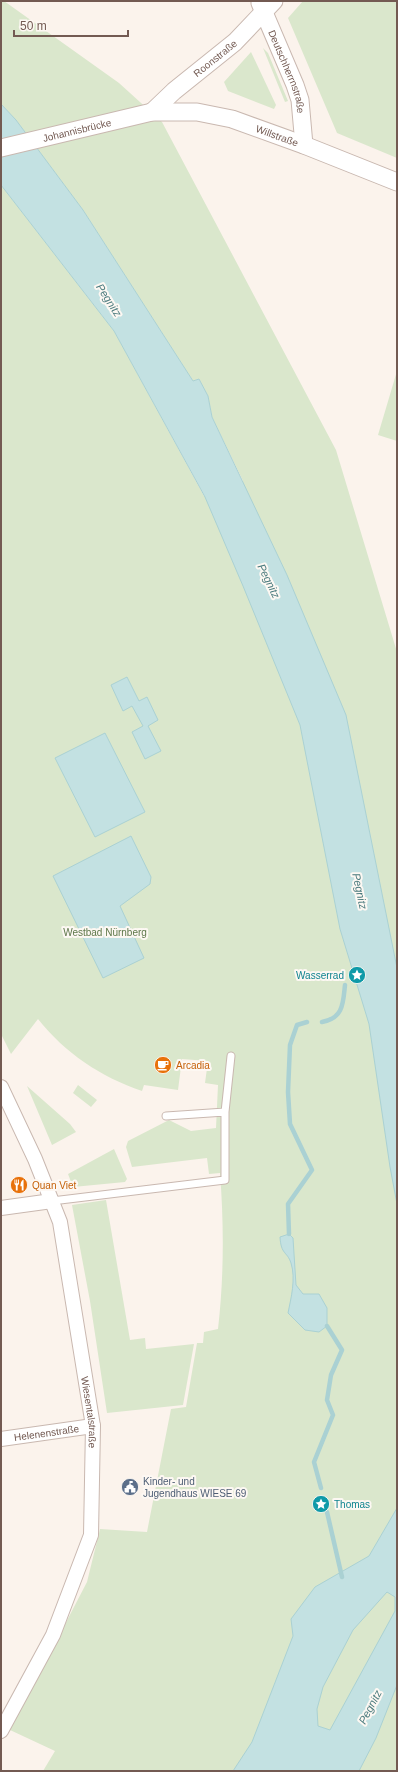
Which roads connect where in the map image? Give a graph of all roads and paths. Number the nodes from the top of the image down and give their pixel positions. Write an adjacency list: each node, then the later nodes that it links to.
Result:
1 (266, 5): 2 (street, Roonstraße); 3 (street, Deutschherrnstraße)
2 (152, 112): 3 (street, Willstraße); 4 (street, Johannisbrücke)
3 (304, 145): 5 (street, Willstraße)
4 (1, 148)
5 (397, 182)
6 (231, 1056): 8 (lane)
7 (1, 1087): 10 (street, Wiesentalstraße)
8 (225, 1112): 9 (lane); 10 (lane)
9 (166, 1116)
10 (52, 1201): 11 (street); 12 (street, Wiesentalstraße)
11 (1, 1208)
12 (93, 1426): 13 (street, Helenenstraße); 14 (street, Wiesentalstraße)
13 (1, 1439)
14 (1, 1731)

